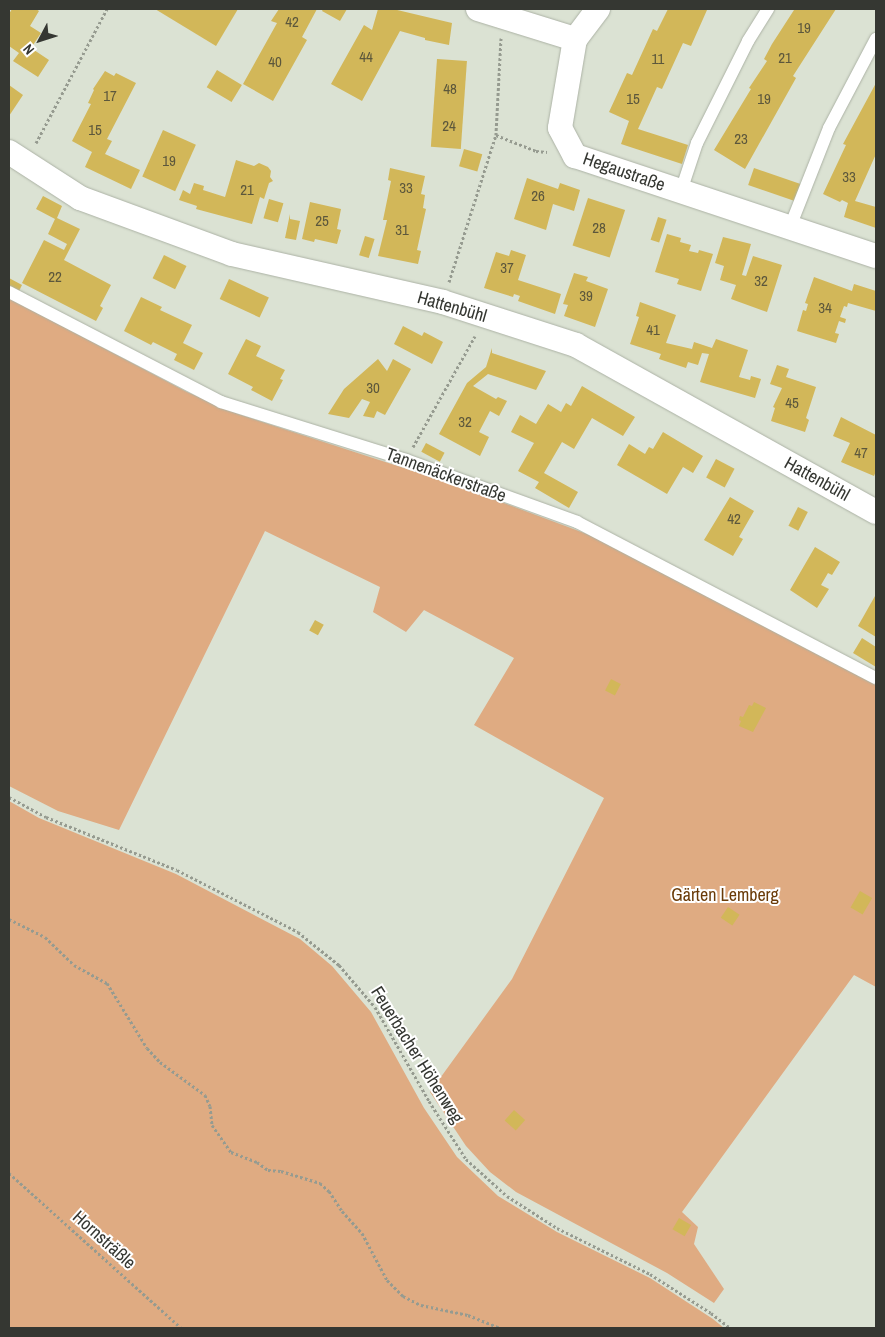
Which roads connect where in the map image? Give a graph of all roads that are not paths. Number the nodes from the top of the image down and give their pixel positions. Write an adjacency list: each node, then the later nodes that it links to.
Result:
1 (478, 9): 4 (street)
2 (598, 9): 4 (street, Hegaustraße)
3 (768, 9): 7 (lane, Hegaustraße)
4 (575, 39): 7 (street, Hegaustraße)
5 (875, 42): 8 (lane)
6 (17, 157): 11 (street, Hattenbühl)
7 (681, 191): 8 (street, Hegaustraße)
8 (790, 227): 9 (street, Hegaustraße)
9 (876, 256)
10 (9, 292): 12 (lane, Tannenäckerstraße)
11 (876, 512)
12 (876, 678)

